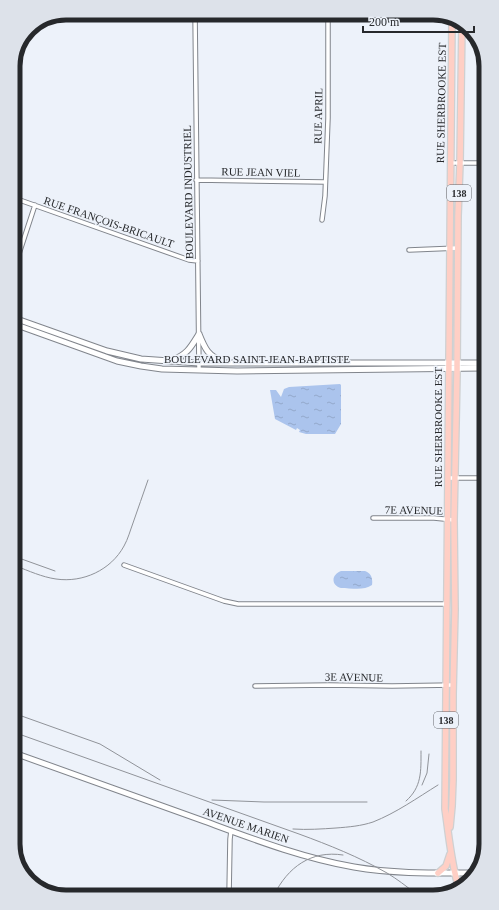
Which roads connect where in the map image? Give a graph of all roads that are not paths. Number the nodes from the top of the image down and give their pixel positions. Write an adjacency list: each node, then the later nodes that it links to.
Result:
1 (194, 20): 12 (street, BOULEVARD INDUSTRIEL)
2 (328, 20): 13 (street, RUE APRIL)
3 (452, 24): 5 (main road, RUE SHERBROOKE EST / 138)
4 (456, 26): 5 (main road)
5 (452, 27): 7 (main road, RUE SHERBROOKE EST / 138)
6 (462, 30): 8 (main road, RUE SHERBROOKE EST / 138)
7 (452, 61): 8 (main road); 9 (main road, RUE SHERBROOKE EST / 138)
8 (461, 61): 10 (main road, RUE SHERBROOKE EST / 138)
9 (451, 163): 10 (street); 14 (main road, RUE SHERBROOKE EST / 138)
10 (460, 163): 11 (street); 15 (main road, RUE SHERBROOKE EST / 138)
11 (479, 163)
12 (196, 180): 13 (street, RUE JEAN VIEL); 25 (street, BOULEVARD INDUSTRIEL)
13 (325, 182): 20 (street, RUE APRIL)
14 (450, 190): 15 (main road); 18 (main road, RUE SHERBROOKE EST / 138)
15 (459, 190): 19 (main road, RUE SHERBROOKE EST / 138)
16 (20, 200): 17 (street, RUE FRANÇOIS-BRICAULT)
17 (35, 205): 24 (street); 25 (street, RUE FRANÇOIS-BRICAULT)
18 (450, 215): 19 (main road); 21 (main road, RUE SHERBROOKE EST / 138)
19 (458, 216): 22 (main road, RUE SHERBROOKE EST / 138)
20 (322, 220)
21 (450, 248): 22 (street); 23 (street); 26 (main road, RUE SHERBROOKE EST / 138)
22 (458, 248): 27 (main road, RUE SHERBROOKE EST / 138)
23 (409, 250)
24 (20, 251)
25 (198, 261): 30 (street, BOULEVARD INDUSTRIEL)
26 (449, 291): 27 (main road); 38 (main road, RUE SHERBROOKE EST / 138)
27 (457, 291): 39 (main road, RUE SHERBROOKE EST / 138)
28 (20, 320): 31 (main road, BOULEVARD SAINT-JEAN-BAPTISTE)
29 (20, 326): 41 (main road, BOULEVARD SAINT-JEAN-BAPTISTE)
30 (199, 334): 31 (main road); 32 (street, BOULEVARD INDUSTRIEL); 36 (main road)
31 (164, 361): 32 (main road, BOULEVARD SAINT-JEAN-BAPTISTE)
32 (200, 363): 36 (main road, BOULEVARD SAINT-JEAN-BAPTISTE); 41 (street, BOULEVARD INDUSTRIEL)
33 (285, 363): 34 (main road, BOULEVARD SAINT-JEAN-BAPTISTE); 36 (main road, BOULEVARD SAINT-JEAN-BAPTISTE); 42 (main road)
34 (355, 363): 35 (main road, BOULEVARD SAINT-JEAN-BAPTISTE); 43 (main road)
35 (373, 363): 38 (main road, BOULEVARD SAINT-JEAN-BAPTISTE); 44 (main road)
36 (233, 364)
37 (479, 364): 39 (main road, BOULEVARD SAINT-JEAN-BAPTISTE)
38 (449, 366): 39 (main road, BOULEVARD SAINT-JEAN-BAPTISTE); 44 (main road, BOULEVARD SAINT-JEAN-BAPTISTE); 45 (main road, RUE SHERBROOKE EST / 138)
39 (457, 366): 40 (main road, BOULEVARD SAINT-JEAN-BAPTISTE); 46 (main road, RUE SHERBROOKE EST / 138)
40 (479, 368)
41 (199, 370): 42 (main road, BOULEVARD SAINT-JEAN-BAPTISTE)
42 (285, 370): 43 (main road, BOULEVARD SAINT-JEAN-BAPTISTE)
43 (355, 370): 44 (main road, BOULEVARD SAINT-JEAN-BAPTISTE)
44 (373, 370)
45 (448, 428): 46 (main road); 47 (main road, RUE SHERBROOKE EST / 138)
46 (456, 429): 48 (main road, RUE SHERBROOKE EST / 138)
47 (448, 478): 48 (street); 51 (main road, RUE SHERBROOKE EST / 138)
48 (455, 478): 49 (street); 52 (main road, RUE SHERBROOKE EST / 138)
49 (479, 478)
50 (373, 518): 51 (street, 7E AVENUE)
51 (448, 519): 52 (street, 7E AVENUE); 54 (main road, RUE SHERBROOKE EST / 138)
52 (454, 520): 53 (main road, RUE SHERBROOKE EST / 138)
53 (454, 542): 54 (main road); 56 (main road, RUE SHERBROOKE EST / 138)
54 (447, 543): 55 (main road, RUE SHERBROOKE EST / 138)
55 (447, 560): 56 (main road); 58 (main road, RUE SHERBROOKE EST / 138)
56 (455, 560): 59 (main road, RUE SHERBROOKE EST / 138)
57 (124, 565): 58 (street)
58 (447, 604): 59 (main road); 60 (main road, RUE SHERBROOKE EST / 138)
59 (455, 604): 61 (main road, RUE SHERBROOKE EST / 138)
60 (446, 685): 61 (street, 3E AVENUE); 62 (street, 3E AVENUE); 65 (main road, RUE SHERBROOKE EST / 138)
61 (453, 685): 65 (main road, RUE SHERBROOKE EST / 138)
62 (254, 686)
63 (20, 755): 64 (main road, AVENUE MARIEN)
64 (231, 831): 67 (main road, AVENUE MARIEN); 71 (street)
65 (449, 835): 66 (main road, RUE SHERBROOKE EST / 138)
66 (451, 846): 67 (main road); 68 (main road, RUE SHERBROOKE EST / 138)
67 (438, 873): 68 (main road, AVENUE MARIEN)
68 (454, 873): 69 (main road, AVENUE MARIEN); 70 (main road, RUE SHERBROOKE EST / 138)
69 (469, 873)
70 (457, 884)
71 (230, 890)

